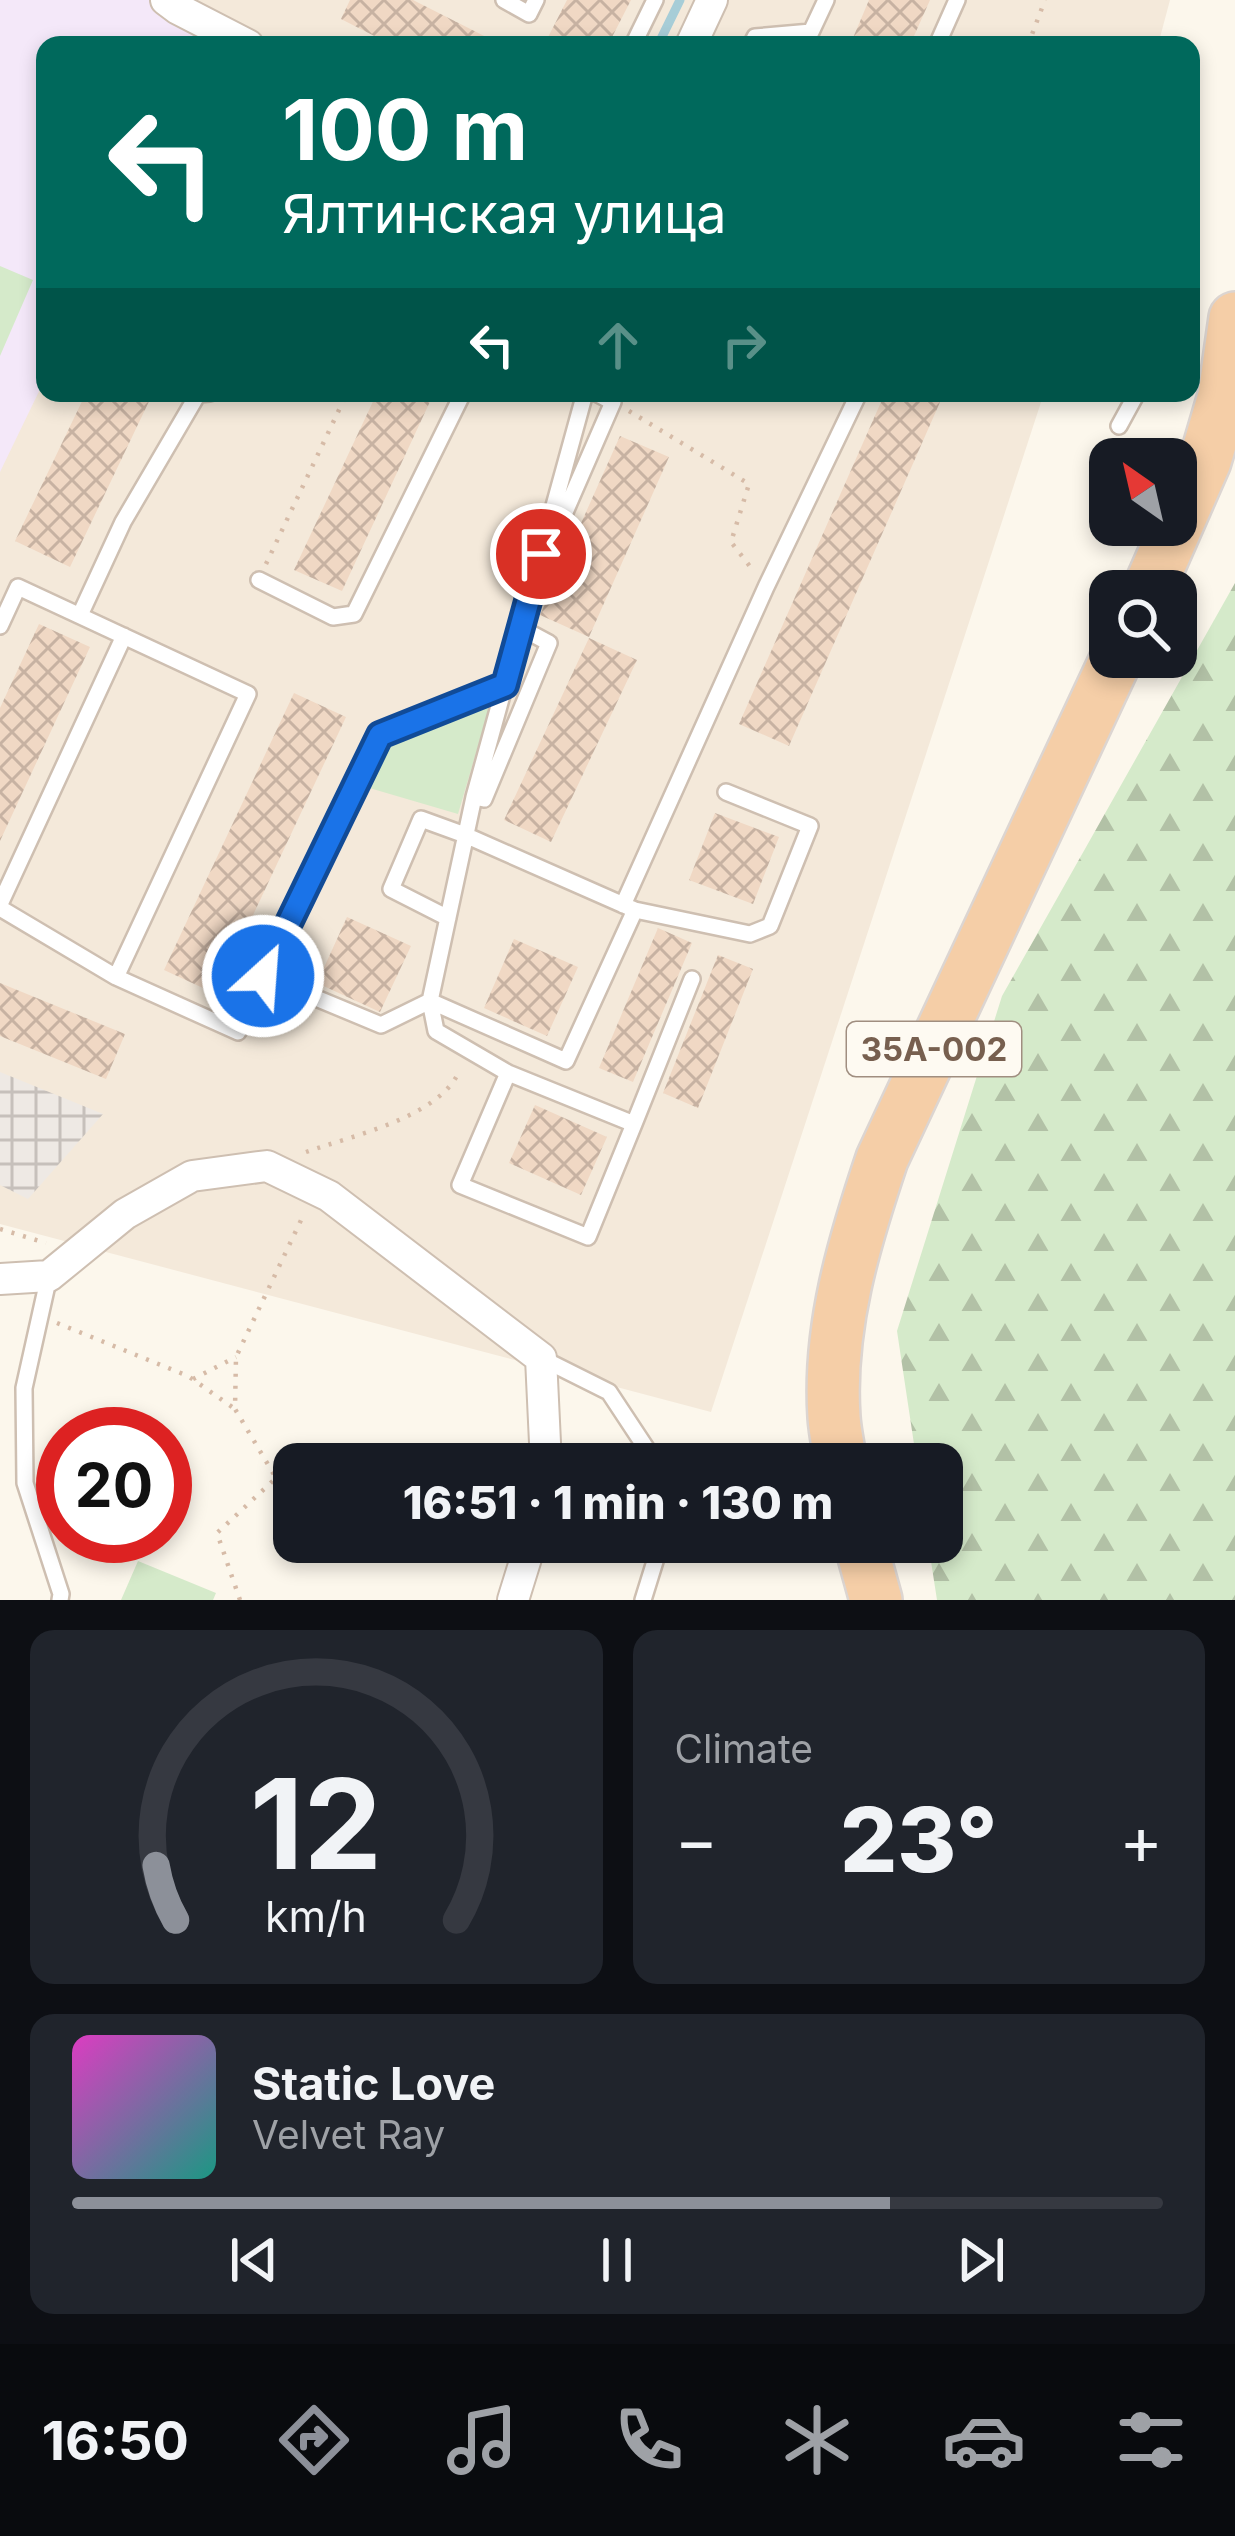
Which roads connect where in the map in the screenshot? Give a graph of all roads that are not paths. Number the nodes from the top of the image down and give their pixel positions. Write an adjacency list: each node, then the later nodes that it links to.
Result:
1 (166, 0): 8 (street)
2 (504, 0): 3 (lane)
3 (536, 0)
4 (655, 0): 9 (lane)
5 (712, 0): 10 (street)
6 (826, 0): 11 (lane)
7 (957, 0): 12 (lane)
8 (230, 36)
9 (637, 36)
10 (695, 36)
11 (766, 36)
12 (942, 36)
13 (1235, 318): 21 (highway)
14 (194, 402): 24 (lane)
15 (459, 402): 22 (lane)
16 (583, 402): 23 (lane)
17 (613, 402): 23 (lane)
18 (855, 402): 34 (lane)
19 (1132, 402): 20 (lane)
20 (1119, 426)
21 (1157, 570)
22 (259, 580)
23 (530, 595): 26 (lane)
24 (80, 615): 25 (lane); 27 (lane)
25 (0, 626)
26 (521, 628): 29 (lane); 31 (lane)
27 (124, 636): 33 (lane); 36 (lane)
28 (1108, 678): 47 (highway, 35А-002)
29 (505, 685): 31 (lane); 37 (lane)
30 (726, 792): 34 (lane)
31 (474, 796): 32 (lane)
32 (465, 836): 34 (lane); 35 (lane); 35 (lane)
33 (0, 906): 36 (lane)
34 (629, 908): 39 (lane)
35 (448, 918): 39 (lane)
36 (116, 976): 37 (lane)
37 (263, 976): 39 (lane)
38 (692, 980): 41 (lane)
39 (430, 1001): 40 (lane)
40 (508, 1072): 41 (lane); 41 (lane)
41 (634, 1124)
42 (49, 1276): 43 (street); 44 (street); 51 (lane)
43 (0, 1279)
44 (541, 1358): 45 (street); 46 (lane)
45 (545, 1443)
46 (643, 1443)
47 (838, 1443)
48 (525, 1563): 52 (street)
49 (654, 1563): 53 (lane)
50 (866, 1563): 54 (highway)
51 (60, 1600)
52 (514, 1600)
53 (643, 1600)
54 (876, 1600)

